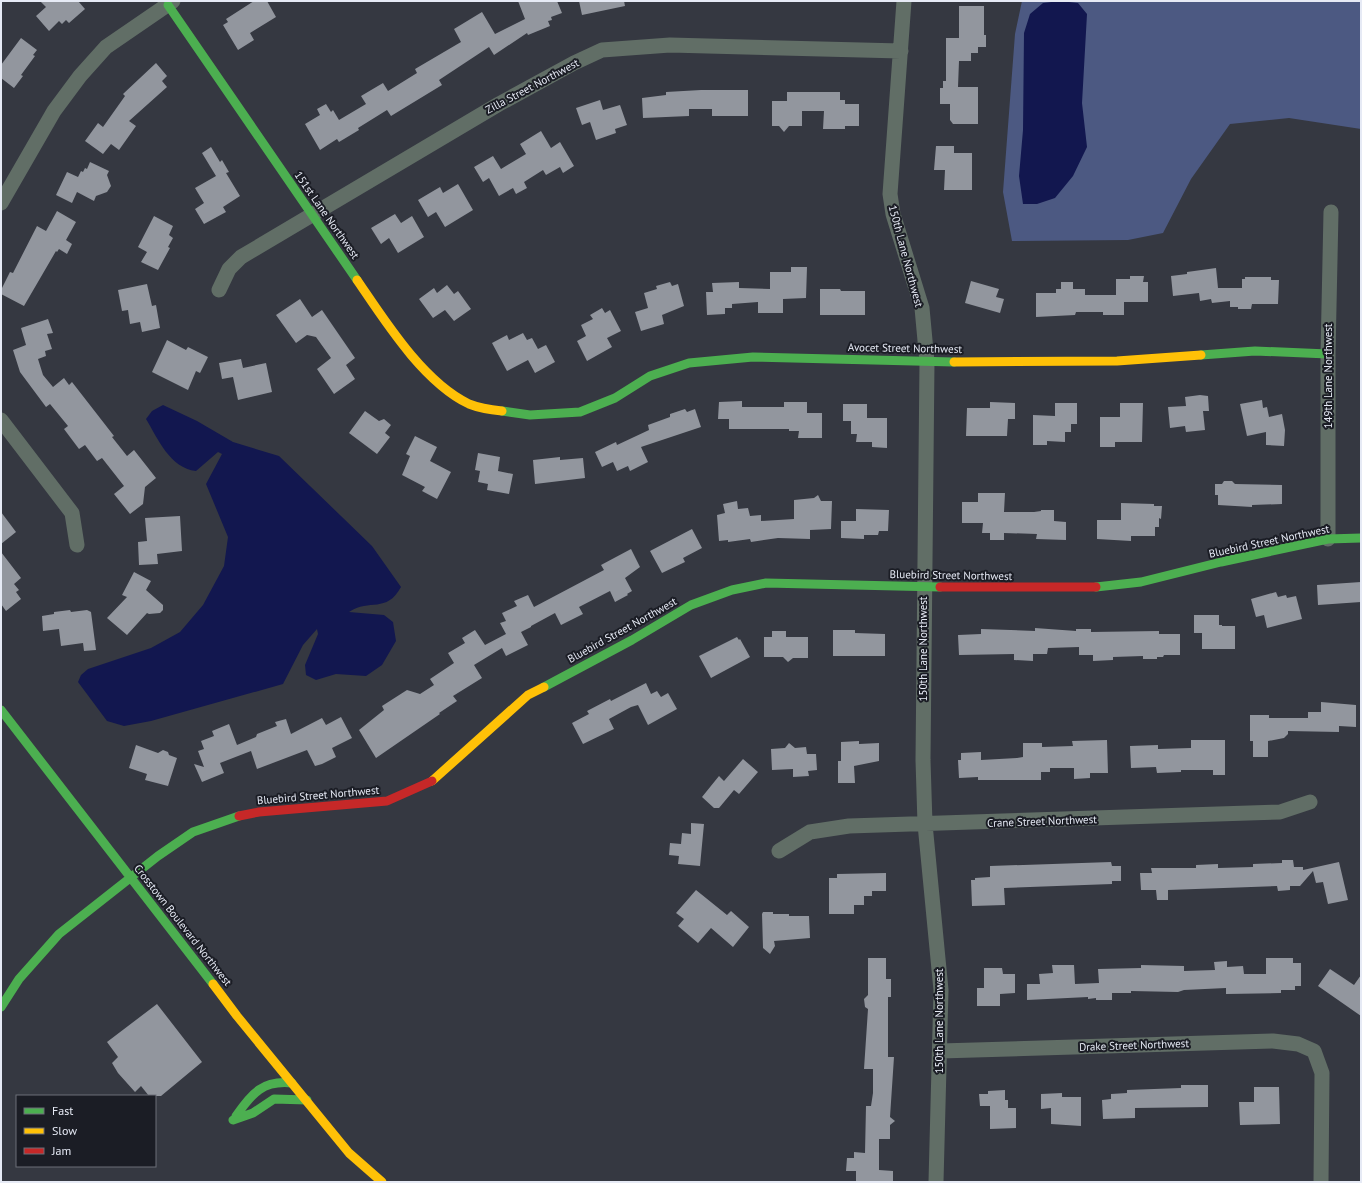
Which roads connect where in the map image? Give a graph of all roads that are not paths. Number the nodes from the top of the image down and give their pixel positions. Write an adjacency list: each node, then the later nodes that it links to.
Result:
1 (904, 1): 3 (street, 150th Lane Northwest)
2 (170, 3): 4 (street); 6 (street, 151st Lane Northwest)
3 (901, 51): 6 (street, Zilla Street Northwest); 9 (street, 150th Lane Northwest)
4 (1, 202)
5 (1331, 212): 8 (street, 149th Lane Northwest)
6 (312, 214): 7 (street, Zilla Street Northwest); 10 (street, 151st Lane Northwest)
7 (220, 290)
8 (1328, 354): 9 (street, Avocet Street Northwest); 13 (street, 149th Lane Northwest)
9 (927, 362): 10 (street, Avocet Street Northwest); 15 (street, 150th Lane Northwest)
10 (493, 410)
11 (1, 420): 14 (street)
12 (1361, 538): 13 (street, Bluebird Street Northwest)
13 (1328, 539): 15 (street, Bluebird Street Northwest)
14 (77, 545)
15 (924, 587): 18 (street, 150th Lane Northwest); 20 (street, Bluebird Street Northwest)
16 (1, 710): 20 (street, Crosstown Boulevard Northwest)
17 (1310, 802): 18 (street, Crane Street Northwest)
18 (926, 824): 19 (street, Crane Street Northwest); 22 (street, 150th Lane Northwest)
19 (779, 851)
20 (131, 877): 21 (street, Bluebird Street Northwest); 23 (street, Crosstown Boulevard Northwest)
21 (1, 1007)
22 (940, 1051): 28 (street, 150th Lane Northwest); 29 (street, Drake Street Northwest)
23 (292, 1083): 24 (street, Crosstown Boulevard Northwest); 24 (street)
24 (307, 1100): 25 (street, Crosstown Boulevard Northwest)
25 (349, 1153): 26 (street, Crosstown Boulevard Northwest); 27 (street, Crosstown Boulevard Northwest)
26 (359, 1176)
27 (382, 1182)
28 (936, 1182)
29 (1321, 1182)

